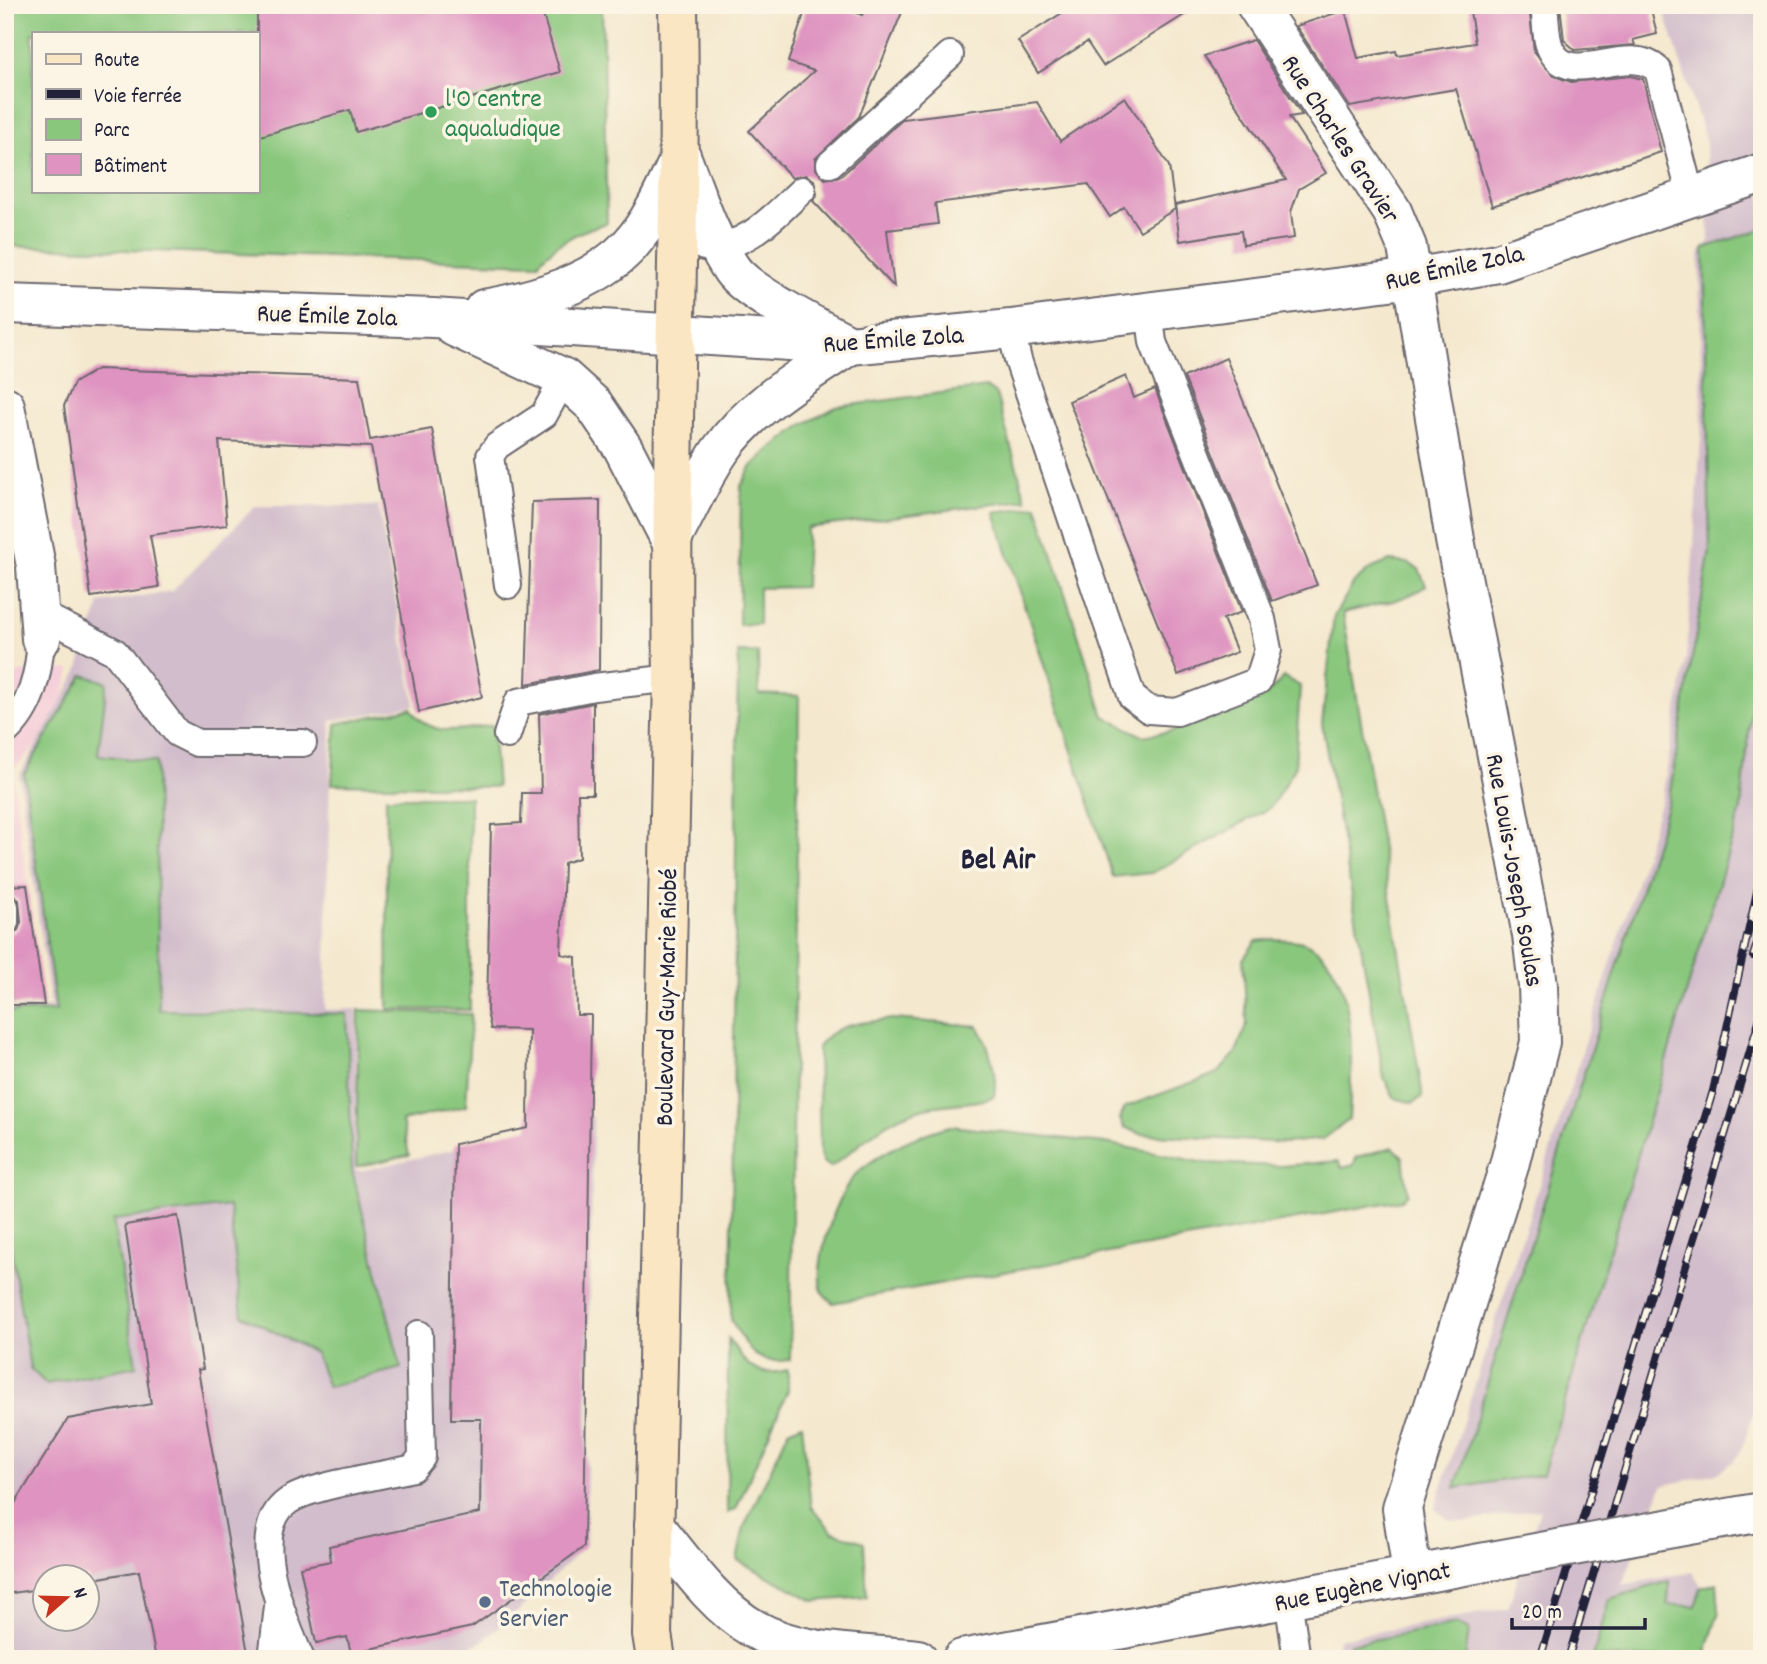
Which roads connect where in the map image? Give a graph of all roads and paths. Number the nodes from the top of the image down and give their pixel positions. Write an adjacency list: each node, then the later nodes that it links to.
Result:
1 (678, 5): 5 (main road)
2 (1256, 5): 12 (street, Rue Charles Gravier)
3 (1544, 5): 9 (lane)
4 (950, 55): 6 (lane)
5 (681, 156): 10 (main road, Boulevard Guy-Marie Riobé); 11 (street); 15 (street)
6 (830, 164)
7 (1748, 178): 9 (street, Rue Émile Zola)
8 (802, 190): 11 (lane)
9 (1691, 197): 12 (street, Rue Émile Zola)
10 (678, 246): 11 (lane); 17 (main road, Boulevard Guy-Marie Riobé)
11 (720, 248): 18 (street)
12 (1413, 278): 14 (street, Rue Émile Zola); 33 (street, Rue Louis-Joseph Soulas)
13 (5, 304): 15 (street, Rue Émile Zola)
14 (1149, 310): 16 (street, Rue Émile Zola); 16 (lane)
15 (433, 318): 17 (street, Rue Émile Zola); 19 (street)
16 (1011, 329): 18 (street, Rue Émile Zola)
17 (676, 334): 18 (street, Rue Émile Zola); 21 (main road, Boulevard Guy-Marie Riobé)
18 (850, 345): 21 (street)
19 (564, 378): 21 (street); 22 (lane)
20 (5, 406): 23 (street)
21 (671, 541): 24 (main road, Boulevard Guy-Marie Riobé)
22 (508, 585)
23 (41, 627): 25 (lane); 27 (lane)
24 (673, 678): 26 (lane); 32 (main road, Boulevard Guy-Marie Riobé)
25 (5, 732)
26 (507, 735)
27 (303, 743)
28 (5, 907): 29 (lane)
29 (5, 922)
30 (419, 1334): 35 (lane)
31 (1762, 1512): 33 (street, Rue Eugène Vignat, bridge)
32 (653, 1525): 38 (main road, Boulevard Guy-Marie Riobé); 39 (street)
33 (1427, 1572): 34 (street, Rue Eugène Vignat)
34 (1288, 1599): 40 (street, Rue Eugène Vignat); 41 (lane)
35 (278, 1605): 36 (lane); 37 (lane)
36 (272, 1659)
37 (301, 1659)
38 (656, 1659)
39 (918, 1659)
40 (961, 1659)
41 (1297, 1659)

